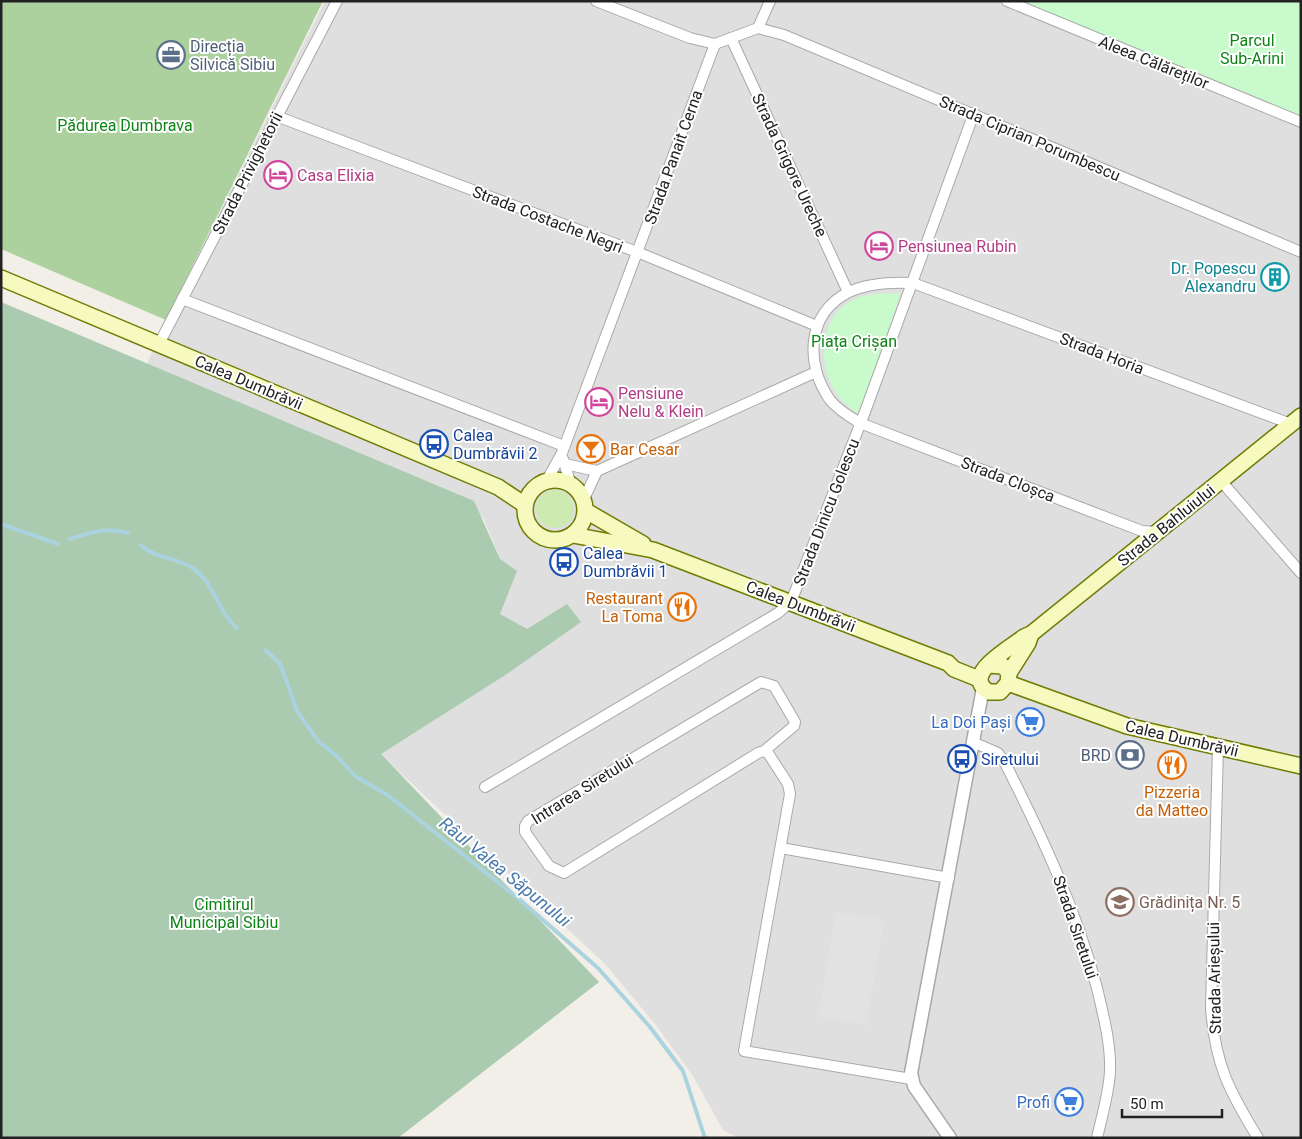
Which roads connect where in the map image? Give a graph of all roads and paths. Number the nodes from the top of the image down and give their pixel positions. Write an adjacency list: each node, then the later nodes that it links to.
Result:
1 (337, 1): 9 (street, Strada Privighetorii)
2 (596, 1): 7 (street)
3 (770, 1): 5 (street)
4 (1008, 1): 10 (street, Aleea Călăreților)
5 (758, 28): 6 (street); 8 (street, Strada Ciprian Porumbescu)
6 (731, 38): 7 (street); 15 (street, Strada Grigore Ureche)
7 (715, 44): 11 (street, Strada Panait Cerna)
8 (974, 113): 12 (street, Strada Ciprian Porumbescu); 14 (street)
9 (276, 116): 11 (street, Strada Costache Negri); 16 (street, Strada Privighetorii)
10 (1301, 122)
11 (637, 252): 17 (street, Strada Costache Negri); 22 (street, Strada Panait Cerna)
12 (1301, 252)
13 (1, 278): 18 (main road, Calea Dumbrăvii)
14 (912, 283): 15 (street); 20 (street, Strada Horia); 21 (street)
15 (848, 292): 17 (street)
16 (182, 299): 18 (street, Strada Privighetorii); 22 (street)
17 (817, 326): 19 (street)
18 (159, 344): 28 (main road, Calea Dumbrăvii)
19 (816, 372): 21 (street); 24 (street)
20 (1296, 420): 26 (main road, Strada Bahluiului)
21 (860, 423): 32 (street, Strada Cloșca); 36 (street, Strada Dinicu Golescu)
22 (563, 450): 23 (street); 25 (street, Strada Panait Cerna)
23 (565, 464): 24 (street); 27 (street)
24 (597, 471): 31 (street)
25 (547, 480): 27 (main road); 29 (main road)
26 (1221, 481): 32 (main road, Strada Bahluiului); 35 (street)
27 (570, 482): 31 (main road)
28 (498, 486): 29 (main road, Calea Dumbrăvii); 30 (main road, Calea Dumbrăvii)
29 (532, 491): 30 (main road)
30 (525, 505): 33 (main road)
31 (585, 505): 33 (main road); 34 (main road, Calea Dumbrăvii)
32 (1157, 532): 37 (main road, Strada Bahluiului)
33 (573, 535): 34 (main road, Calea Dumbrăvii)
34 (653, 550): 36 (main road, Calea Dumbrăvii)
35 (1301, 573)
36 (792, 602): 38 (main road, Calea Dumbrăvii); 44 (street)
37 (1031, 634): 38 (main road, Strada Bahluiului); 39 (main road, Strada Bahluiului)
38 (986, 678): 39 (main road, Calea Dumbrăvii); 39 (main road); 40 (street)
39 (1008, 678): 41 (main road, Calea Dumbrăvii)
40 (975, 743): 46 (street); 49 (street, Strada Siretului)
41 (1218, 747): 43 (main road, Calea Dumbrăvii); 50 (street, Strada Arieșului)
42 (764, 751): 42 (street, Intrarea Siretului); 45 (street)
43 (1301, 766)
44 (485, 787)
45 (781, 848): 46 (street); 47 (street)
46 (949, 878): 47 (street)
47 (911, 1079): 48 (street)
48 (950, 1138)
49 (1097, 1138)
50 (1258, 1138)

